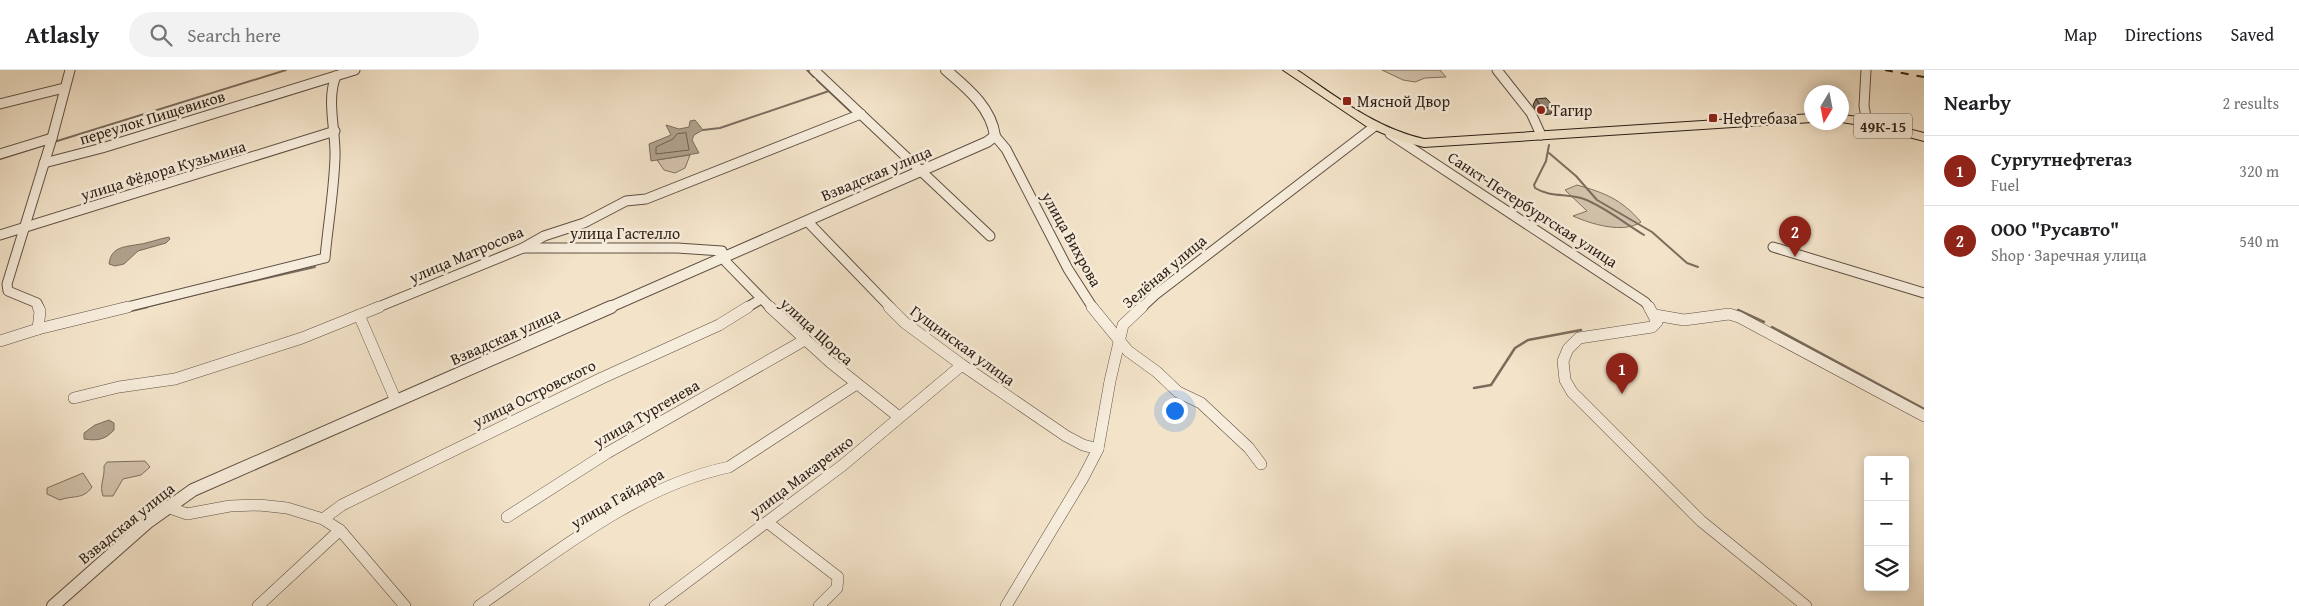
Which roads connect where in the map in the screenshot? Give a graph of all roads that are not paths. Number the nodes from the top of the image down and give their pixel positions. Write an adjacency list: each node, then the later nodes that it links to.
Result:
1 (70, 70): 9 (street)
2 (355, 70): 8 (street, переулок Пищевиков)
3 (814, 70): 11 (street)
4 (946, 70): 19 (street, улица Вихрова)
5 (1289, 70): 15 (main road)
6 (1497, 70): 18 (street)
7 (1866, 70): 14 (street)
8 (336, 76): 16 (street); 23 (street, переулок Пищевиков)
9 (64, 88): 10 (street); 21 (street)
10 (0, 104)
11 (861, 114): 24 (street); 30 (street, улица Матросова)
12 (1804, 119): 18 (main road)
13 (1849, 120): 14 (main road, 49К-15)
14 (1866, 122): 20 (main road, 49К-15)
15 (1374, 126): 17 (main road); 37 (street, Зелёная улица)
16 (335, 131): 26 (street, улица Фёдора Кузьмина); 36 (street)
17 (1390, 134): 18 (main road); 35 (street, Санкт-Петербургская улица)
18 (1541, 135)
19 (995, 136): 24 (street, Взвадская улица); 37 (street, улица Вихрова)
20 (1924, 137)
21 (52, 138): 22 (street); 23 (street)
22 (0, 154)
23 (44, 163): 26 (street)
24 (923, 170): 25 (street, Взвадская улица); 28 (street)
25 (806, 221): 31 (street, Взвадская улица); 40 (street, Гущинская улица)
26 (25, 228): 27 (street, улица Фёдора Кузьмина); 36 (street)
27 (0, 235)
28 (990, 236)
29 (1773, 247): 32 (street)
30 (523, 248): 31 (street, улица Гастелло); 34 (street, улица Матросова)
31 (724, 257): 33 (street, улица Щорса); 43 (street, Взвадская улица)
32 (1924, 293)
33 (761, 300): 39 (street, улица Щорса); 50 (street, улица Островского)
34 (359, 315): 42 (street, улица Матросова); 43 (street)
35 (1655, 315): 44 (street); 60 (street)
36 (38, 329): 38 (street)
37 (1119, 338): 46 (street, Зелёная улица); 47 (street, улица Вихрова)
38 (0, 341)
39 (803, 341): 41 (street, улица Щорса); 49 (street, улица Тургенева)
40 (962, 366): 45 (street, улица Макаренко); 46 (street, Гущинская улица)
41 (855, 385): 45 (street, улица Щорса); 56 (street, улица Гайдара)
42 (74, 398)
43 (396, 402): 48 (street, Взвадская улица)
44 (1924, 416)
45 (899, 418): 51 (street, улица Макаренко)
46 (1098, 449): 59 (street, Зелёная улица)
47 (1261, 464)
48 (167, 507): 50 (street); 53 (street, Взвадская улица)
49 (507, 517)
50 (323, 519): 52 (street)
51 (767, 522): 57 (street, улица Макаренко); 58 (street)
52 (340, 530): 54 (street); 55 (street)
53 (53, 606)
54 (258, 606)
55 (405, 606)
56 (479, 606)
57 (655, 606)
58 (819, 606)
59 (1006, 606)
60 (1806, 606)

